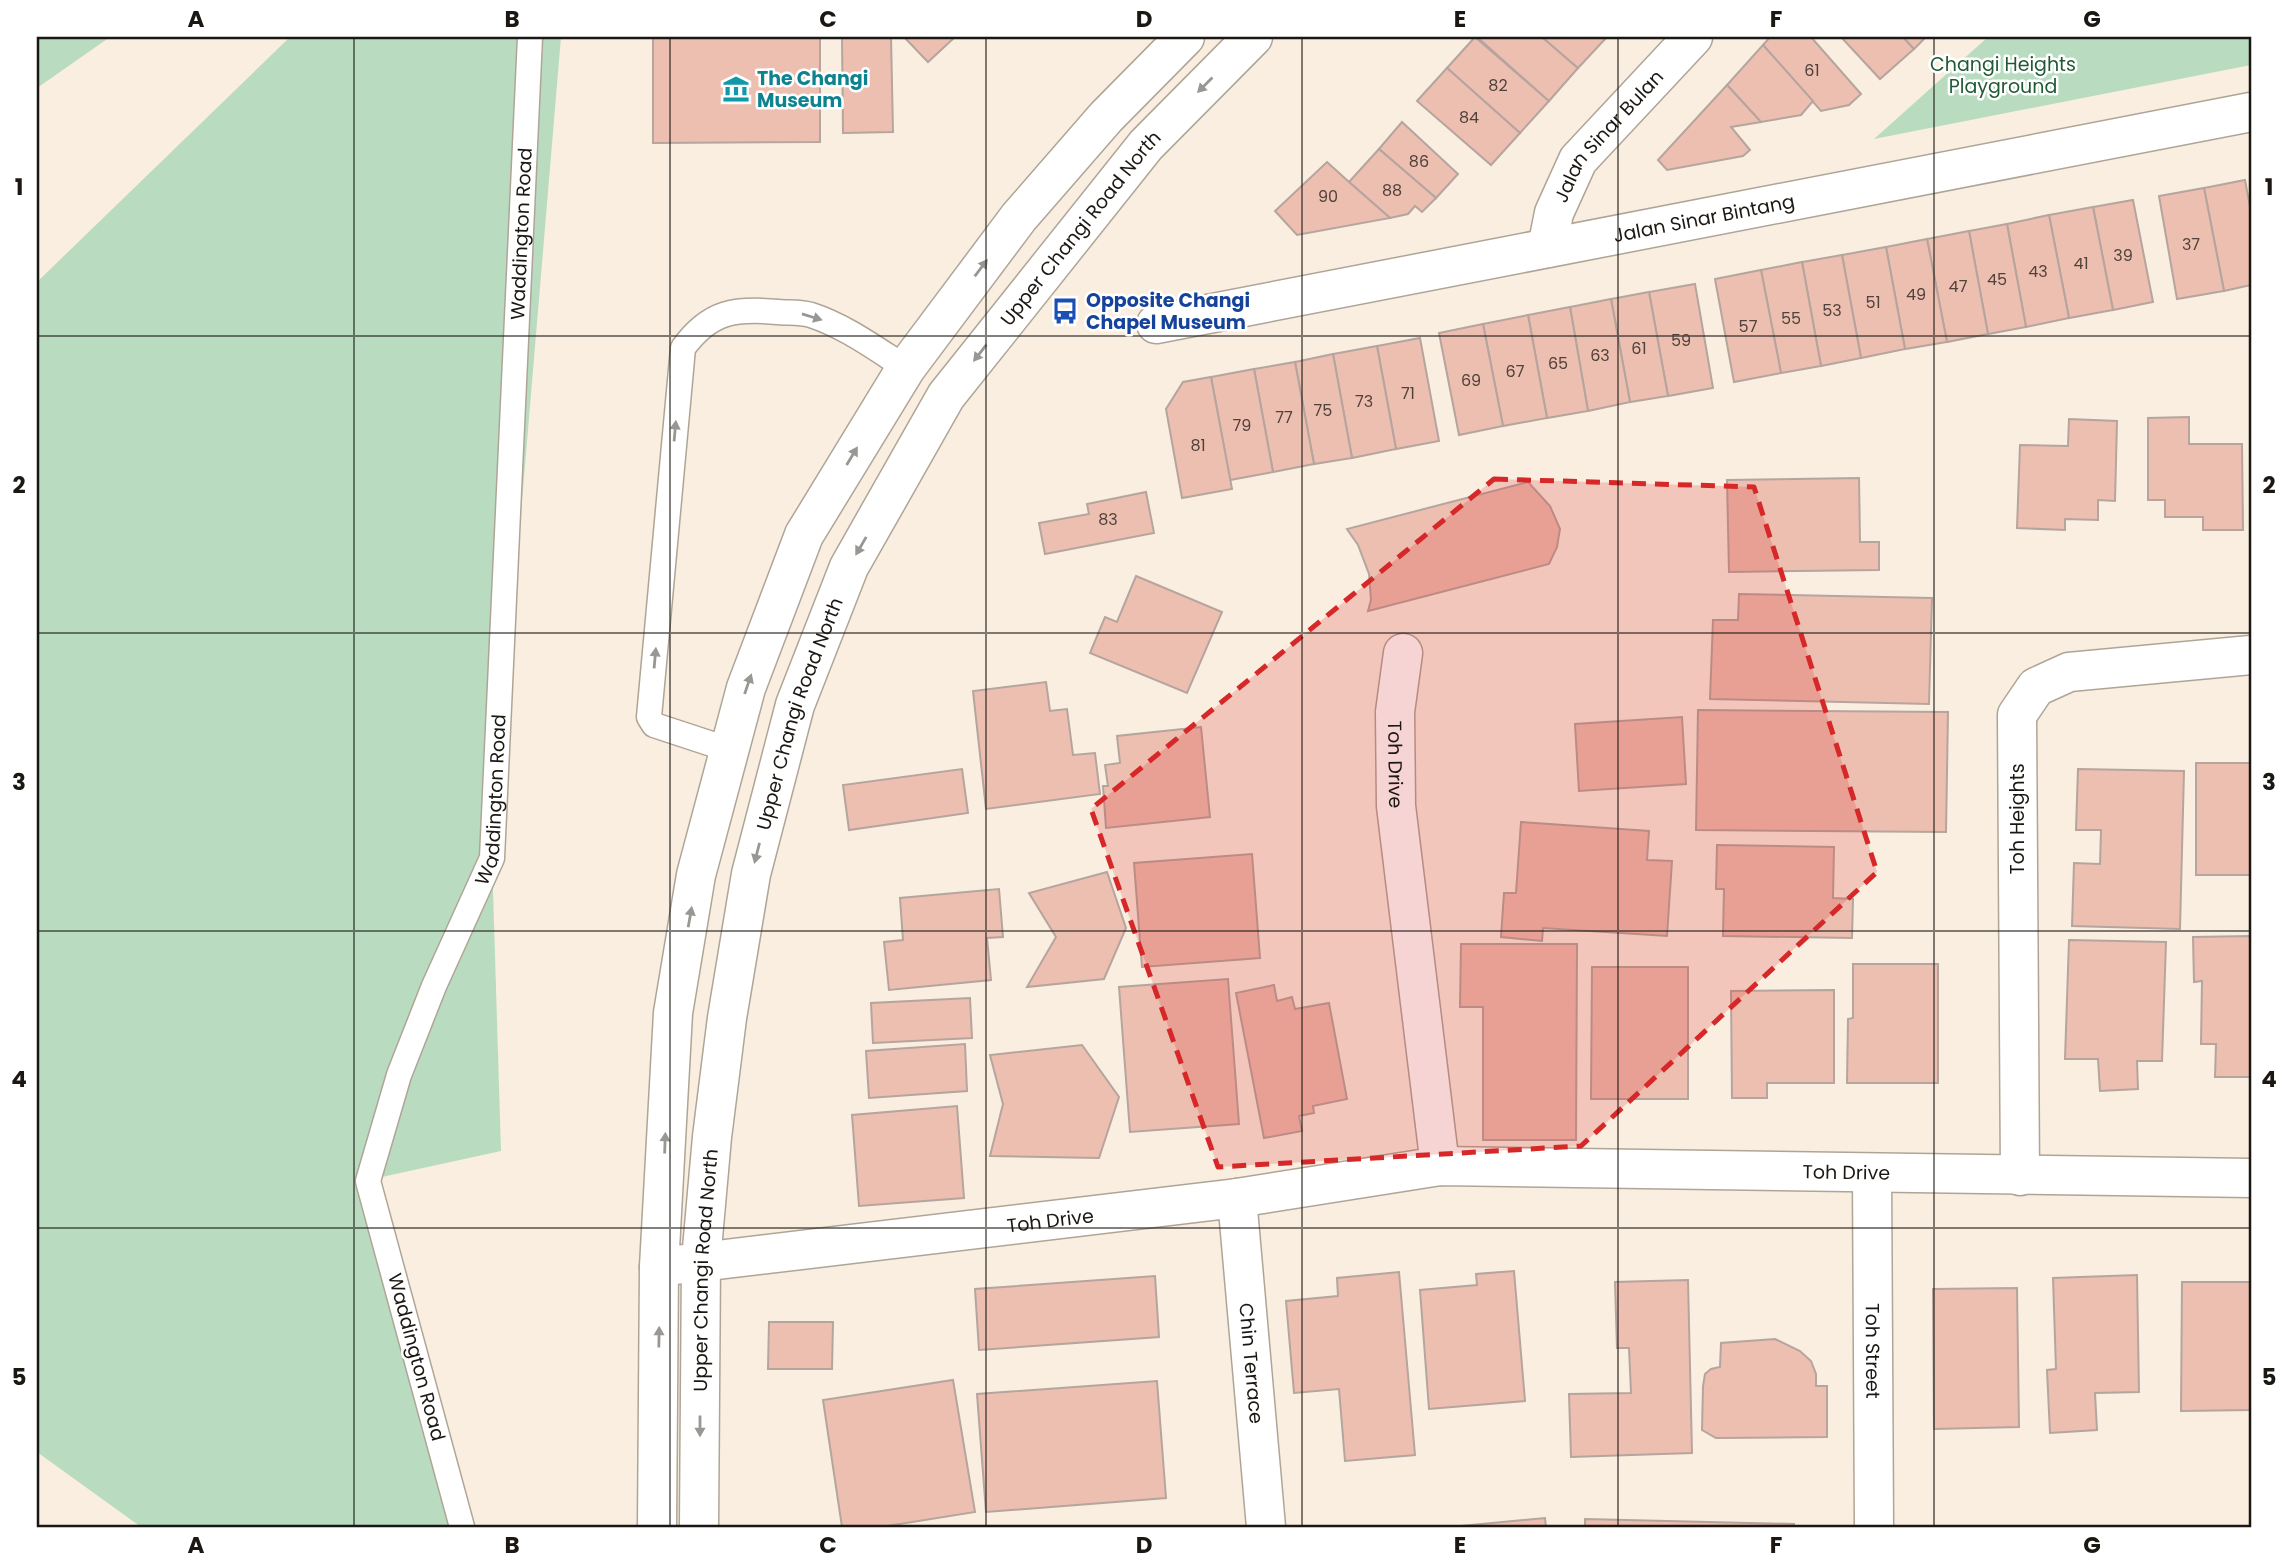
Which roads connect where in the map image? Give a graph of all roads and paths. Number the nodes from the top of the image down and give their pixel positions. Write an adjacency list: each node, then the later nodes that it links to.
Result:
1 (530, 37): 19 (lane, Waddington Road)
2 (1185, 37): 8 (street, one-way to 2)
3 (1253, 37): 17 (street, Upper Changi Road North, one-way to 17)
4 (1693, 37): 6 (street, Jalan Sinar Bulan)
5 (2251, 113): 6 (street, Jalan Sinar Bintang)
6 (1547, 248): 7 (street, Jalan Sinar Bintang)
7 (1156, 324)
8 (906, 368): 11 (street, one-way to 8); 11 (lane, one-way to 8)
9 (1403, 653): 12 (street, Toh Drive)
10 (2251, 655): 14 (street, Toh Heights)
11 (730, 750): 18 (street, one-way to 11)
12 (1440, 1166): 13 (street, Toh Drive); 16 (street, Toh Drive)
13 (1872, 1174): 14 (street, Toh Drive); 23 (street, Toh Street)
14 (2020, 1176): 15 (street, Toh Drive)
15 (2251, 1178)
16 (1237, 1198): 17 (street, Toh Drive); 22 (street, Chin Terrace)
17 (701, 1260): 18 (street, Toh Drive); 21 (street, Upper Changi Road North, one-way to 21)
18 (659, 1267): 20 (street, one-way to 18)
19 (462, 1527)
20 (657, 1527)
21 (699, 1527)
22 (1266, 1527)
23 (1874, 1527)

